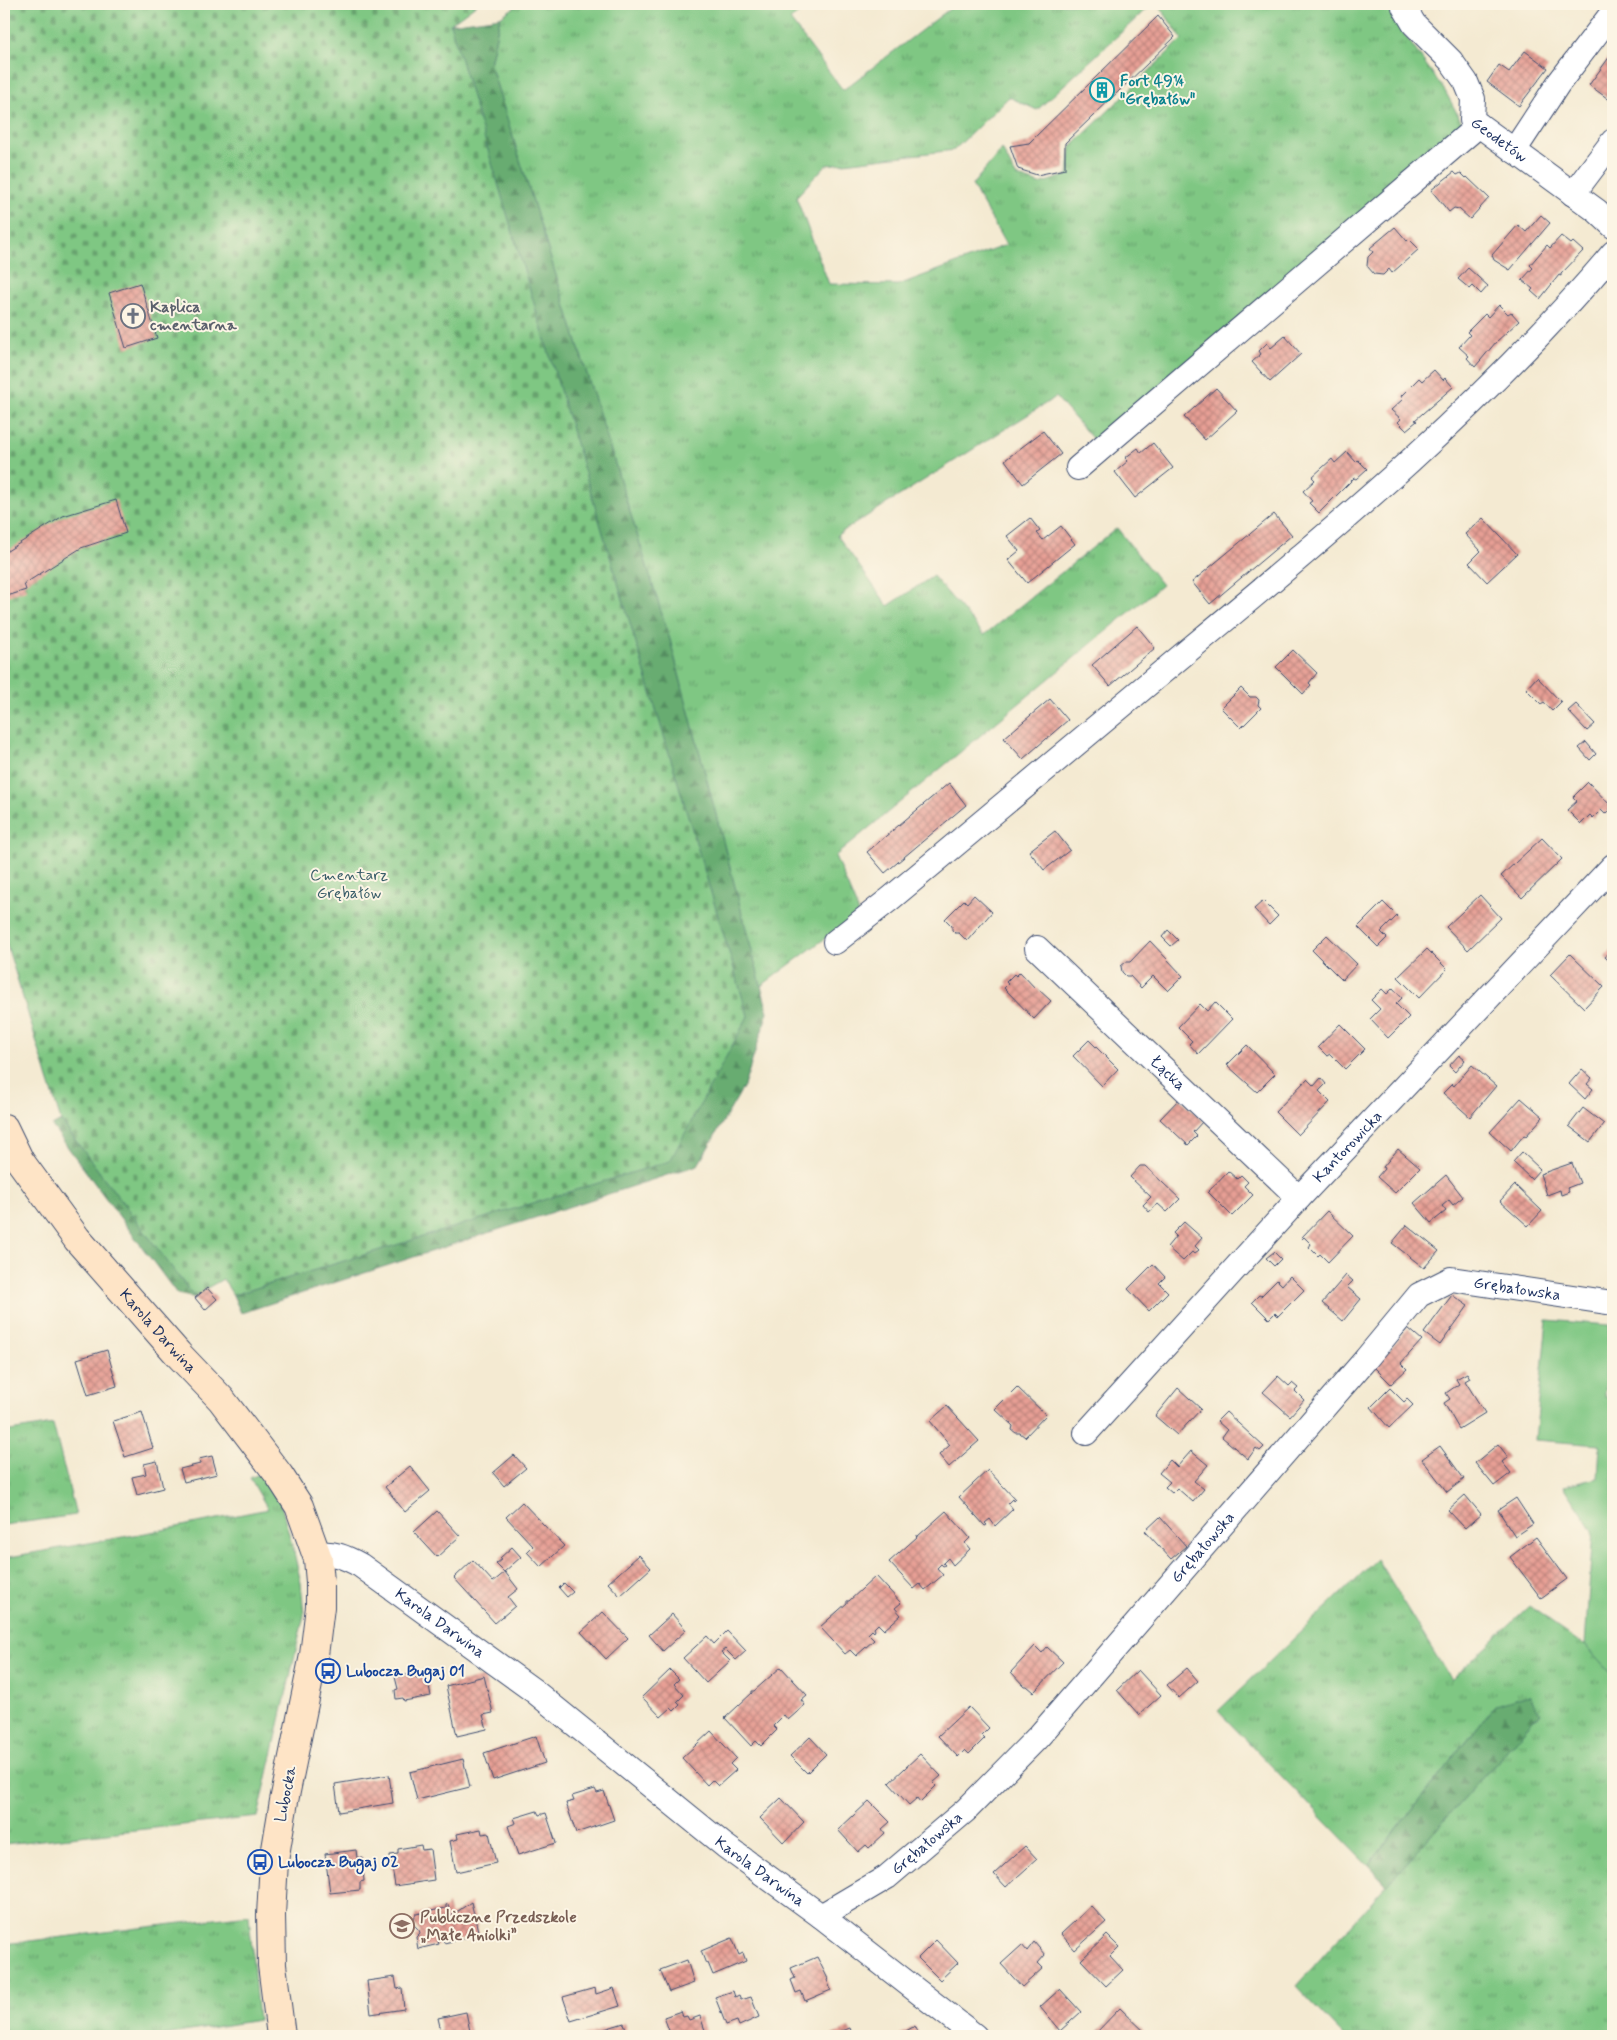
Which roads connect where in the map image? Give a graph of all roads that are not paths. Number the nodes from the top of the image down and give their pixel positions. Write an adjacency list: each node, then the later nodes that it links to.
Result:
1 (1405, 4): 3 (street, Geodetów)
2 (1613, 12): 5 (street)
3 (1479, 125): 5 (street, Geodetów); 9 (street)
4 (1613, 141): 6 (street)
5 (1514, 151): 6 (street, Geodetów)
6 (1573, 194): 7 (street, Geodetów)
7 (1613, 226)
8 (1613, 253): 11 (street)
9 (1078, 468)
10 (1613, 866): 14 (street, Kantorowicka)
11 (835, 942)
12 (1038, 948): 14 (street, Łącka)
13 (4, 1128): 17 (street, Karola Darwina)
14 (1299, 1198): 16 (street, Kantorowicka)
15 (1613, 1303): 18 (street, Grębałowska)
16 (1086, 1433)
17 (317, 1554): 18 (street, Karola Darwina); 19 (street, Lubocka)
18 (822, 1916): 20 (street, Karola Darwina)
19 (281, 2036)
20 (975, 2036)

